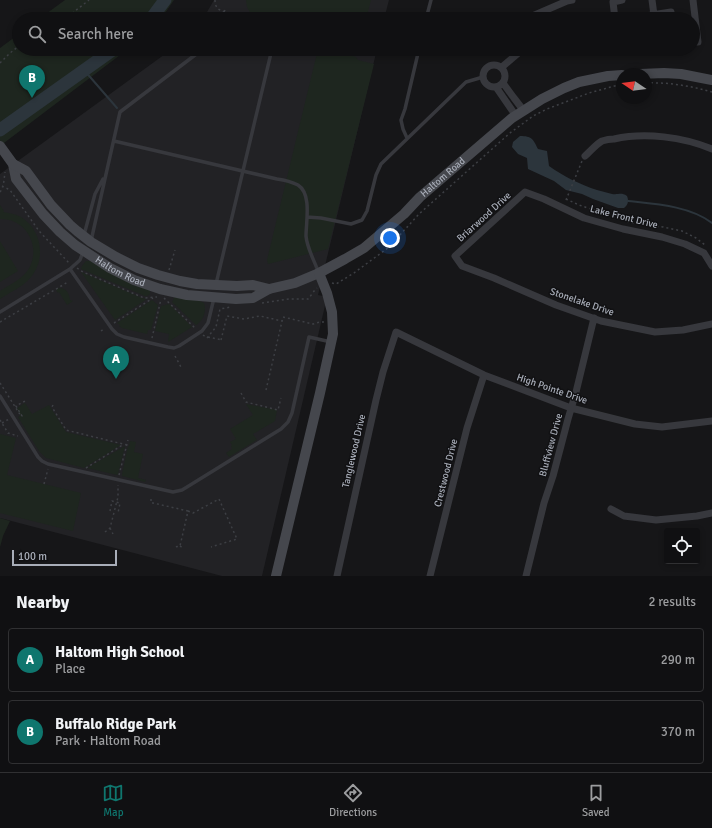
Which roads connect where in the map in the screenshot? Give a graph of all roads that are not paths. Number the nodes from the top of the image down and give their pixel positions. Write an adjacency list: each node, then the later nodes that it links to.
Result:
1 (431, 0): 6 (lane)
2 (572, 0): 7 (street)
3 (622, 0): 8 (street)
4 (652, 0): 9 (street)
5 (693, 0): 10 (street)
6 (428, 12)
7 (543, 12)
8 (614, 12)
9 (654, 12)
10 (694, 12)
11 (193, 56): 24 (lane)
12 (270, 56): 29 (lane)
13 (417, 56): 23 (lane)
14 (515, 56): 15 (street)
15 (502, 67): 18 (street); 20 (street)
16 (652, 74): 19 (main road)
17 (616, 75): 22 (main road, Haltom Road)
18 (483, 77): 21 (street); 23 (lane)
19 (712, 80)
20 (503, 82): 21 (street); 22 (street)
21 (496, 87): 22 (street)
22 (520, 113): 38 (main road, Haltom Road)
23 (407, 138): 32 (lane)
24 (114, 140): 29 (lane); 30 (lane)
25 (0, 146): 28 (main road, Haltom Road)
26 (712, 149): 27 (street)
27 (585, 156)
28 (9, 166): 33 (main road, Haltom Road); 34 (main road, Haltom Road)
29 (243, 171): 32 (lane); 39 (lane)
30 (106, 174): 33 (lane); 33 (lane)
31 (526, 192): 35 (street, Briarwood Drive); 36 (street, Lake Front Drive)
32 (307, 217): 38 (lane)
33 (88, 239): 34 (main road); 39 (main road, Haltom Road)
34 (83, 251): 37 (lane); 41 (main road, Haltom Road)
35 (455, 256): 43 (street, Stonelake Drive)
36 (712, 266)
37 (70, 269): 41 (lane); 42 (lane)
38 (319, 273): 40 (main road, Haltom Road); 46 (main road)
39 (216, 285): 40 (main road, Haltom Road); 41 (main road)
40 (269, 289): 41 (main road, Haltom Road)
41 (214, 298)
42 (0, 312)
43 (594, 318): 44 (street, Stonelake Drive); 49 (street, Bluffview Drive)
44 (712, 324)
45 (396, 332): 47 (street, High Pointe Drive); 54 (street, Tanglewood Drive)
46 (331, 342): 48 (lane); 53 (main road)
47 (484, 375): 49 (street, High Pointe Drive); 55 (street, Crestwood Drive)
48 (0, 396)
49 (571, 408): 50 (street, High Pointe Drive); 56 (street, Bluffview Drive)
50 (712, 421)
51 (611, 509): 52 (street)
52 (712, 514)
53 (276, 576)
54 (337, 576)
55 (430, 576)
56 (526, 576)

